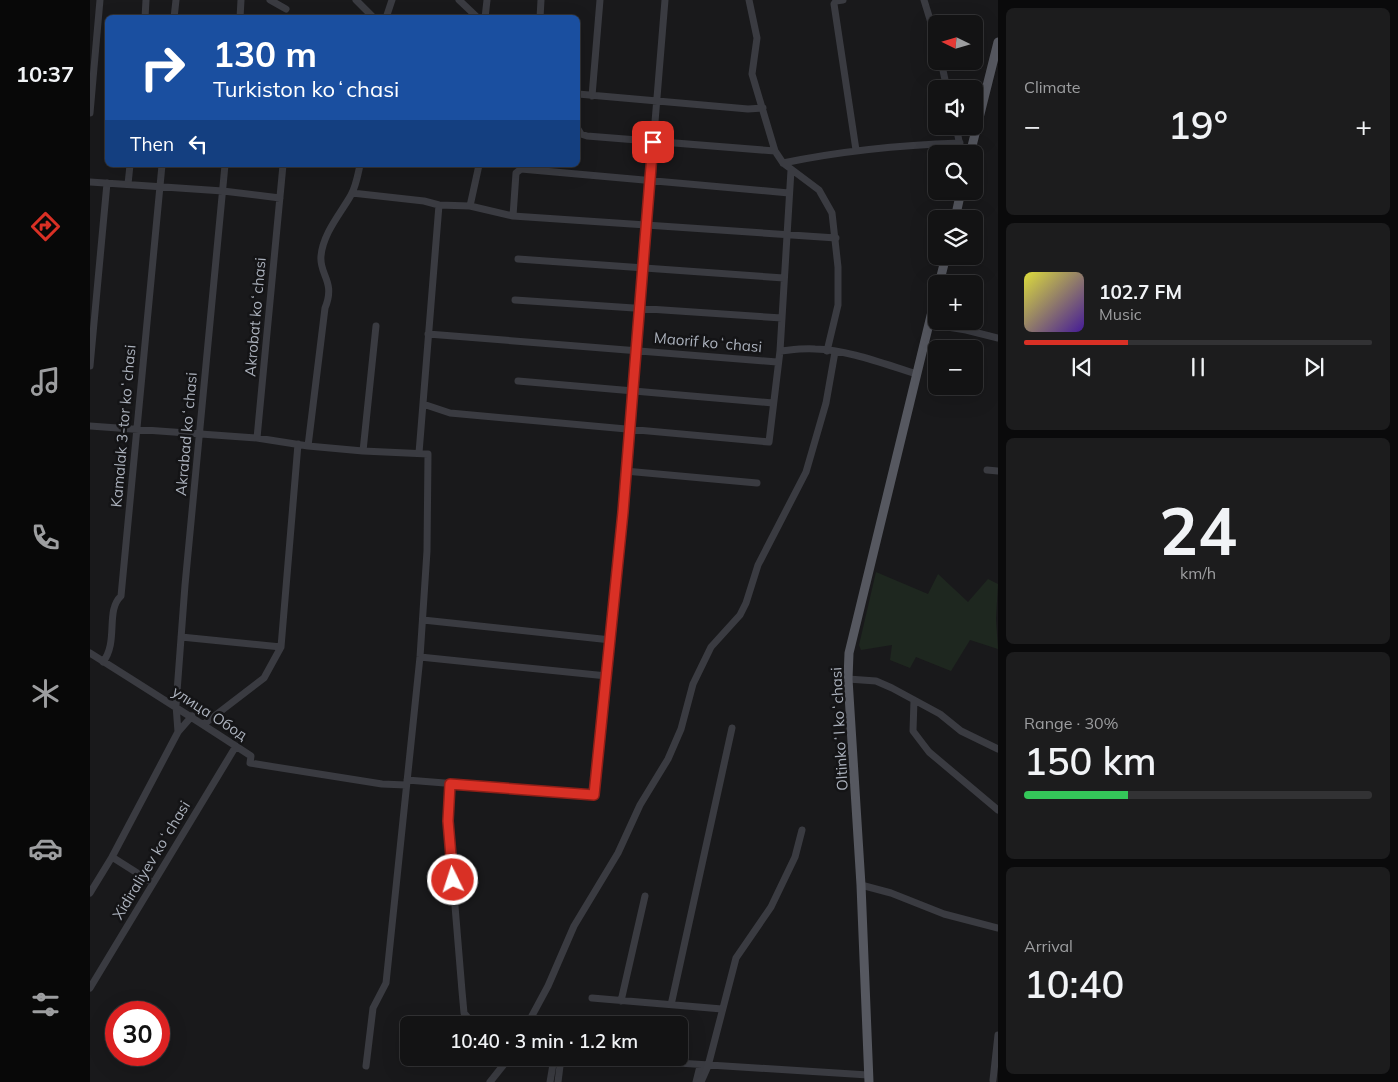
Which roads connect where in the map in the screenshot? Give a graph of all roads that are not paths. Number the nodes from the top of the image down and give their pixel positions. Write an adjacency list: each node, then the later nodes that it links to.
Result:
1 (100, 0): 31 (street)
2 (146, 0): 17 (street)
3 (176, 0): 18 (street)
4 (241, 0): 19 (street)
5 (270, 0): 16 (street)
6 (356, 0): 20 (street)
7 (392, 0): 21 (street)
8 (459, 0): 22 (street)
9 (487, 0): 23 (street)
10 (541, 0): 24 (street)
11 (600, 0): 28 (street)
12 (665, 0): 29 (street, Maorif koʻchasi)
13 (749, 0): 30 (street)
14 (843, 0): 37 (street)
15 (924, 0): 25 (street)
16 (286, 10)
17 (144, 15)
18 (174, 15)
19 (240, 15)
20 (371, 15)
21 (387, 15)
22 (475, 15)
23 (485, 15)
24 (540, 15)
25 (929, 15)
26 (998, 42): 36 (main road)
27 (580, 94): 28 (street)
28 (592, 96): 29 (street)
29 (656, 101): 30 (street); 34 (street, Maorif koʻchasi)
30 (763, 108): 38 (street)
31 (90, 113)
32 (580, 131): 34 (street)
33 (958, 135): 35 (street)
34 (653, 142): 38 (street); 48 (street, Maorif koʻchasi)
35 (960, 144): 37 (street)
36 (972, 145)
37 (856, 150): 39 (street)
38 (775, 151): 39 (street)
39 (782, 163): 46 (street)
40 (130, 167): 50 (street)
41 (162, 167): 51 (street, Kamalak 3-tor koʻchasi)
42 (225, 167): 52 (street, Akrabad koʻchasi)
43 (283, 167): 55 (street, Akrobat koʻchasi)
44 (479, 167): 57 (street)
45 (359, 168): 54 (street)
46 (790, 170): 53 (street); 61 (street)
47 (90, 182): 49 (street)
48 (650, 182): 53 (street); 58 (street); 59 (street, Maorif koʻchasi)
49 (108, 183): 50 (street); 77 (street)
50 (128, 184): 51 (street)
51 (160, 187): 52 (street); 85 (street, Kamalak 3-tor koʻchasi)
52 (223, 191): 55 (street); 86 (street, Akrabad koʻchasi)
53 (789, 193): 60 (street)
54 (352, 194): 56 (street); 89 (street)
55 (280, 198): 87 (street, Akrobat koʻchasi)
56 (439, 205): 57 (street); 71 (street)
57 (470, 206): 58 (street)
58 (513, 216): 59 (street)
59 (647, 224): 60 (street); 63 (street, Maorif koʻchasi)
60 (786, 233): 61 (street); 64 (street)
61 (836, 238): 75 (street)
62 (518, 259): 63 (street)
63 (644, 267): 64 (street); 66 (street, Maorif koʻchasi)
64 (784, 278): 67 (street)
65 (515, 300): 66 (street)
66 (640, 309): 67 (street); 73 (street, Maorif koʻchasi)
67 (782, 318): 74 (street)
68 (376, 326): 90 (street)
69 (928, 328): 78 (main road, Oltinkoʻl koʻchasi)
70 (968, 330): 72 (street)
71 (428, 334): 73 (street); 82 (street)
72 (998, 338)
73 (636, 349): 76 (street, Maorif koʻchasi); 80 (street, Maorif koʻchasi)
74 (780, 351): 75 (street); 76 (street)
75 (831, 351): 78 (street); 129 (street)
76 (777, 362): 81 (street)
77 (90, 366)
78 (916, 374): 104 (main road, Oltinkoʻl koʻchasi)
79 (518, 381): 80 (street)
80 (632, 390): 81 (street); 84 (street, Maorif koʻchasi)
81 (773, 403): 84 (street)
82 (423, 404): 84 (street); 91 (street)
83 (90, 426): 85 (street)
84 (629, 430): 93 (street, Maorif koʻchasi)
85 (136, 431): 86 (street); 102 (street, Kamalak 3-tor koʻchasi)
86 (199, 434): 87 (street); 97 (street, Akrabad koʻchasi)
87 (257, 438): 88 (street)
88 (298, 444): 89 (street); 99 (street)
89 (308, 446): 90 (street)
90 (363, 451): 91 (street)
91 (419, 453): 96 (street)
92 (987, 470): 94 (street)
93 (626, 471): 95 (street); 98 (street, Maorif koʻchasi)
94 (998, 471)
95 (758, 483)
96 (423, 620): 98 (street); 101 (street)
97 (181, 637): 99 (street); 106 (street, Akrabad koʻchasi)
98 (611, 640): 103 (street, Maorif koʻchasi)
99 (281, 647): 108 (street)
100 (90, 653): 102 (street, улица Обод)
101 (420, 656): 103 (street); 113 (street)
102 (103, 662): 106 (street, улица Обод)
103 (607, 676): 114 (street, Maorif koʻchasi)
104 (848, 679): 105 (street); 119 (main road, Oltinkoʻl koʻchasi)
105 (914, 700): 112 (street); 115 (street)
106 (176, 705): 107 (street, улица Обод); 110 (street, Akrabad koʻchasi)
107 (192, 716): 108 (street, улица Обод); 110 (street)
108 (204, 724): 111 (street, улица Обод)
109 (732, 728): 126 (street)
110 (178, 732): 117 (street)
111 (236, 746): 113 (street, улица Обод); 118 (street, Xidiraliyev koʻchasi)
112 (998, 749)
113 (406, 783): 114 (street); 132 (street)
114 (450, 784): 128 (street)
115 (998, 810)
116 (802, 830): 127 (street)
117 (112, 857): 118 (street); 120 (street)
118 (153, 883): 123 (street, Xidiraliyev koʻchasi)
119 (861, 885): 122 (street); 138 (main road, Oltinkoʻl koʻchasi)
120 (90, 893)
121 (645, 896): 125 (street)
122 (998, 928)
123 (90, 988)
124 (592, 998): 125 (street)
125 (621, 1001): 126 (street)
126 (671, 1005): 127 (street)
127 (722, 1009): 137 (street)
128 (466, 1016)
129 (532, 1016)
130 (998, 1035): 139 (street)
131 (688, 1065): 136 (street)
132 (366, 1066)
133 (503, 1066): 140 (street)
134 (553, 1066): 141 (street)
135 (560, 1066): 142 (street)
136 (700, 1066): 137 (street); 143 (street)
137 (708, 1066): 138 (street); 144 (street)
138 (868, 1079)
139 (993, 1080)
140 (490, 1082)
141 (550, 1082)
142 (558, 1082)
143 (696, 1082)
144 (701, 1082)

